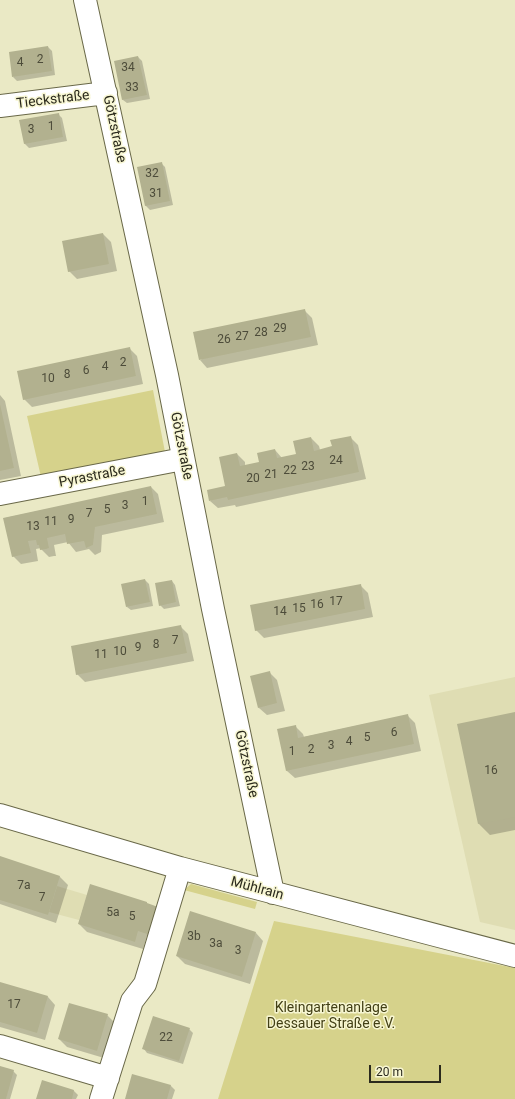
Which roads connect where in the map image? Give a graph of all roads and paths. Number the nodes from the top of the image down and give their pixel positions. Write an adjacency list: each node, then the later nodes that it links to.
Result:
1 (86, 0): 2 (street, Götzstraße)
2 (106, 93): 3 (street, Tieckstraße); 4 (street, Götzstraße)
3 (0, 106)
4 (183, 459): 5 (street, Pyrastraße); 8 (street, Götzstraße)
5 (0, 494)
6 (0, 815): 7 (street, Mühlrain)
7 (180, 868): 8 (street, Mühlrain); 11 (street)
8 (273, 893): 9 (street, Mühlrain)
9 (515, 956)
10 (0, 1046): 11 (street)
11 (108, 1078): 12 (street)
12 (101, 1099)

